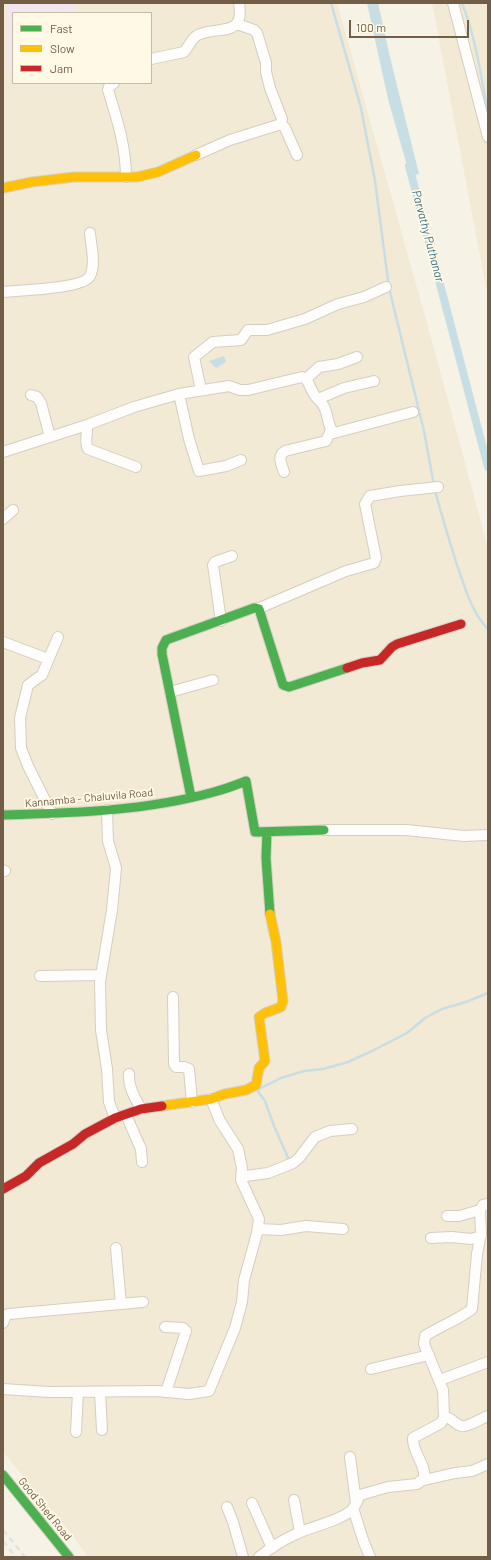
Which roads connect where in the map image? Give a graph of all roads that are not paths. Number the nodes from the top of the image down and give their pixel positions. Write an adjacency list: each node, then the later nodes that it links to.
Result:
1 (239, 3): 3 (street)
2 (453, 3): 7 (street)
3 (237, 24): 4 (street); 6 (street)
4 (152, 59)
5 (113, 84): 10 (street)
6 (281, 124): 8 (street); 9 (street)
7 (488, 137)
8 (196, 155): 10 (street)
9 (297, 155)
10 (126, 177): 11 (street)
11 (3, 188)
12 (90, 233): 14 (street)
13 (386, 287): 18 (street)
14 (3, 292)
15 (357, 357): 16 (street)
16 (306, 379): 18 (street); 21 (street)
17 (374, 381): 21 (street)
18 (202, 390): 19 (street)
19 (179, 394): 23 (street); 27 (street)
20 (31, 395): 25 (street)
21 (318, 399): 24 (street)
22 (413, 412): 24 (street)
23 (87, 425): 25 (street); 28 (street)
24 (331, 430): 29 (street)
25 (50, 437): 26 (street)
26 (3, 452)
27 (241, 460)
28 (136, 467)
29 (284, 472)
30 (438, 487): 34 (street)
31 (14, 510): 32 (street)
32 (3, 519)
33 (232, 556): 35 (street)
34 (257, 609): 35 (street); 36 (street)
35 (221, 621): 41 (street)
36 (461, 624)
37 (58, 637): 39 (street)
38 (3, 642): 39 (street)
39 (48, 659): 44 (street)
40 (213, 680): 41 (street)
41 (170, 692): 42 (street)
42 (191, 797): 43 (street, Kannamba - Chaluvila Road); 47 (street, Kannamba - Chaluvila Road)
43 (107, 810): 44 (street, Kannamba - Chaluvila Road); 49 (street)
44 (52, 814): 45 (street, Kannamba - Chaluvila Road)
45 (3, 816)
46 (324, 830): 47 (street); 48 (street)
47 (267, 832): 53 (street)
48 (488, 835)
49 (101, 975): 50 (street); 57 (street)
50 (40, 976)
51 (173, 997): 54 (street)
52 (129, 1074): 55 (street)
53 (211, 1100): 54 (street); 60 (street)
54 (192, 1102): 55 (street)
55 (141, 1109): 56 (street)
56 (126, 1115): 57 (street); 59 (street)
57 (115, 1118): 61 (street)
58 (352, 1129): 60 (street)
59 (142, 1162)
60 (241, 1180): 64 (street)
61 (3, 1189)
62 (484, 1207): 63 (street); 66 (street)
63 (447, 1216)
64 (258, 1228): 65 (street); 80 (street)
65 (343, 1228)
66 (481, 1236): 67 (street); 73 (street)
67 (431, 1238)
68 (116, 1248): 70 (street)
69 (144, 1302): 70 (street)
70 (121, 1304): 71 (street)
71 (3, 1323)
72 (165, 1327): 80 (street)
73 (429, 1355): 75 (street); 76 (street)
74 (488, 1362): 76 (street)
75 (371, 1369)
76 (440, 1380): 82 (street)
77 (3, 1389): 78 (street)
78 (78, 1392): 79 (street); 84 (street)
79 (100, 1392): 80 (street); 83 (street)
80 (166, 1392)
81 (488, 1416): 82 (street)
82 (444, 1417): 88 (street)
83 (102, 1430)
84 (76, 1432)
85 (350, 1457): 91 (street)
86 (488, 1464): 88 (street)
87 (3, 1475): 96 (street, Good Shed Road)
88 (420, 1482): 91 (street)
89 (294, 1500): 93 (street)
90 (252, 1503): 94 (street)
91 (355, 1506): 93 (street); 98 (street)
92 (227, 1507): 97 (street)
93 (300, 1532): 94 (street)
94 (272, 1548): 95 (street)
95 (261, 1556)
96 (69, 1557)
97 (243, 1557)
98 (370, 1557)

